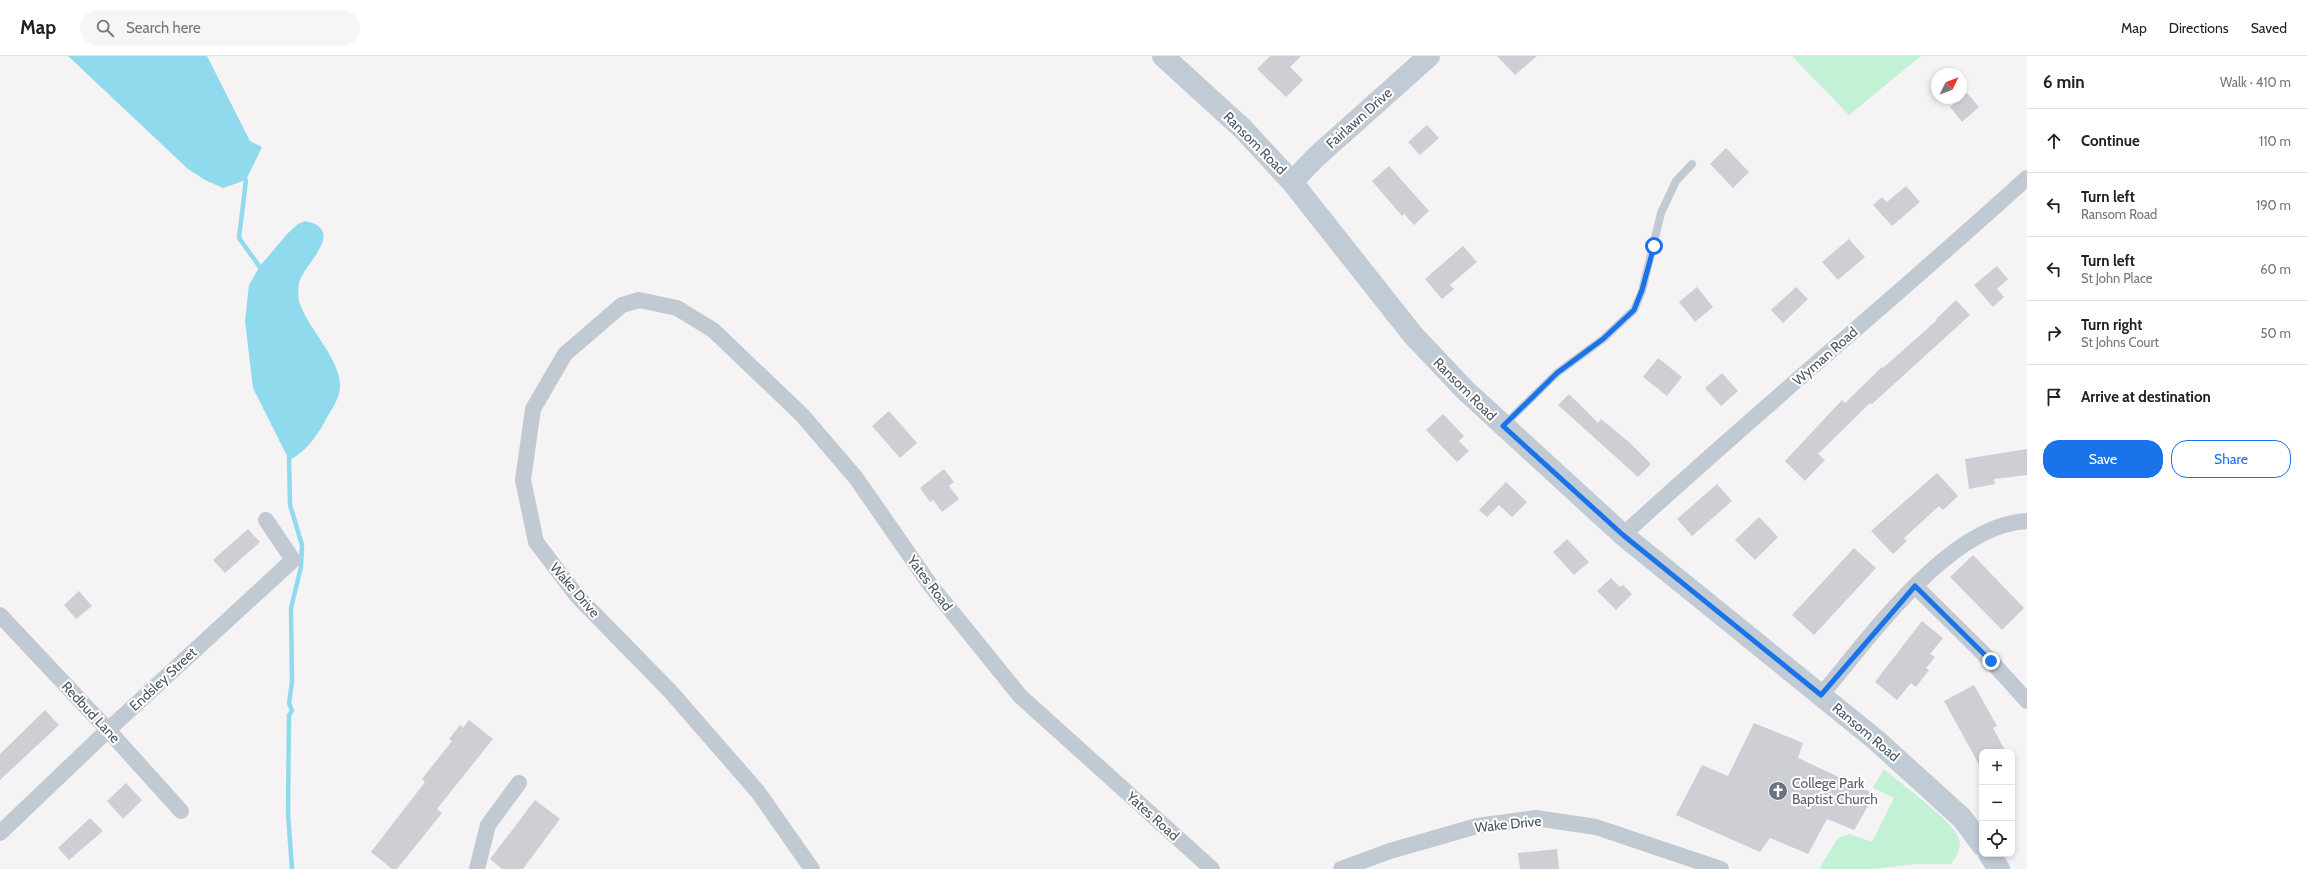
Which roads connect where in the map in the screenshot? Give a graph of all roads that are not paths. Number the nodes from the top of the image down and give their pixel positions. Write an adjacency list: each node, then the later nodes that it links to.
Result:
1 (1163, 56): 5 (street, Ransom Road)
2 (1429, 56): 5 (street, Fairlawn Drive)
3 (1692, 164): 7 (lane)
4 (2027, 178): 10 (street, Wyman Road)
5 (1292, 182): 7 (street, Ransom Road)
6 (651, 303): 22 (street, Wake Drive); 23 (street, Yates Road)
7 (1503, 426): 10 (street, Ransom Road)
8 (266, 520): 15 (street, Endsley Street)
9 (2027, 521): 11 (street)
10 (1623, 535): 13 (street, Ransom Road)
11 (1915, 586): 13 (street); 14 (street)
12 (0, 615): 15 (street, Redbud Lane)
13 (1821, 695): 19 (street, Ransom Road)
14 (2027, 702)
15 (108, 730): 17 (street, Redbud Lane); 18 (street, Endsley Street)
16 (519, 783): 21 (street)
17 (181, 811)
18 (0, 833)
19 (1979, 841)
20 (1991, 857): 26 (street)
21 (477, 869)
22 (812, 869)
23 (1212, 869)
24 (1341, 869): 25 (street, Wake Drive)
25 (1721, 869)
26 (1999, 869)

